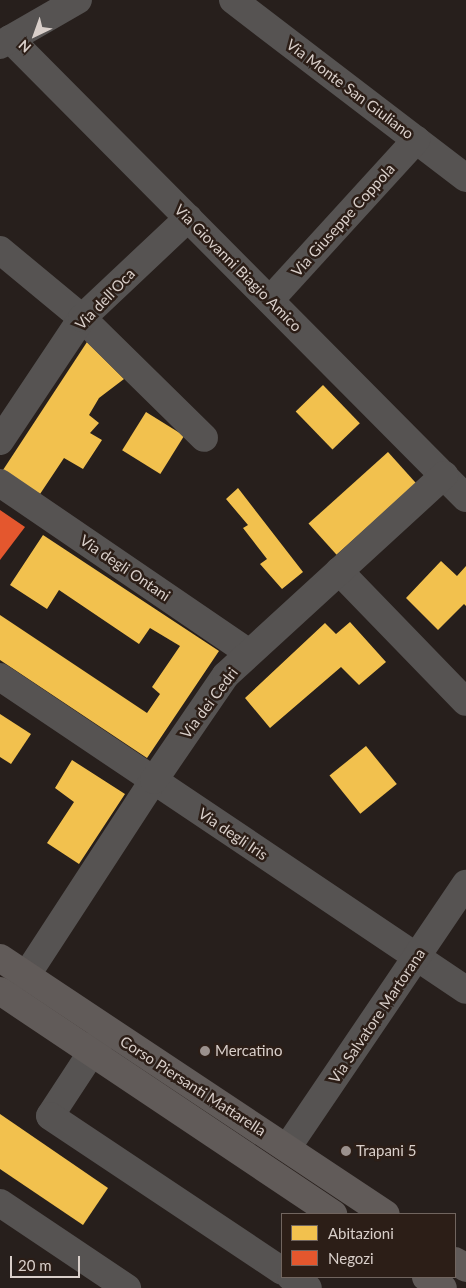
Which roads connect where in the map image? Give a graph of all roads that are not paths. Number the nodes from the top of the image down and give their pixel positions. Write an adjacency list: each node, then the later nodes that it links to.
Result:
1 (78, 0): 3 (street)
2 (233, 0): 4 (street, Via Monte San Giuliano)
3 (5, 42): 6 (street, Via Giovanni Biagio Amico)
4 (416, 140): 5 (street, Via Monte San Giuliano); 8 (street, Via Giuseppe Coppola)
5 (466, 178)
6 (188, 218): 8 (street, Via Giovanni Biagio Amico); 9 (street, Via dell'Oca)
7 (0, 250): 9 (street)
8 (270, 300): 12 (street, Via Giovanni Biagio Amico)
9 (82, 318): 10 (street); 11 (street, Via dell'Oca)
10 (204, 438)
11 (0, 441)
12 (444, 475): 14 (street, Via Giovanni Biagio Amico); 15 (street, Via dei Cedri)
13 (0, 483): 16 (street, Via degli Ontani)
14 (466, 498)
15 (339, 571): 16 (street, Via dei Cedri); 18 (street)
16 (249, 654): 19 (street, Via dei Cedri)
17 (0, 677): 19 (street, Via degli Iris)
18 (464, 697)
19 (154, 780): 22 (street, Via degli Iris); 23 (street, Via dei Cedri)
20 (466, 884): 22 (street, Via Salvatore Martorana)
21 (0, 958): 23 (main road, Corso Piersanti Mattarella)
22 (416, 958): 25 (street, Via degli Iris); 28 (street, Via Salvatore Martorana)
23 (26, 976): 26 (main road, Corso Piersanti Mattarella)
24 (0, 990): 27 (main road, Corso Piersanti Mattarella)
25 (466, 990)
26 (107, 1029): 27 (street); 28 (main road, Corso Piersanti Mattarella)
27 (92, 1052): 30 (main road, Corso Piersanti Mattarella); 32 (street)
28 (287, 1148): 31 (main road, Corso Piersanti Mattarella)
29 (0, 1203): 35 (street)
30 (332, 1213)
31 (384, 1213)
32 (281, 1270)
33 (293, 1278): 36 (street)
34 (428, 1278): 37 (main road)
35 (127, 1288)
36 (308, 1288)
37 (443, 1288)

